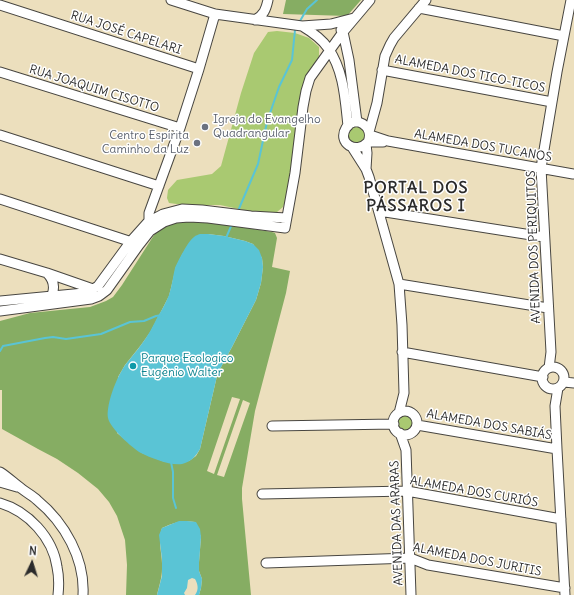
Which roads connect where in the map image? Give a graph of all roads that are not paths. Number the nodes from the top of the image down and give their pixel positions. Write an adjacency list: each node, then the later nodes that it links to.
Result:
1 (171, 0): 8 (street)
2 (268, 0): 10 (street)
3 (370, 0): 9 (street)
4 (426, 0): 7 (street)
5 (572, 0): 14 (street, AVENIDA DOS PERIQUITOS)
6 (0, 5): 17 (street, RUA JOSÉ CAPELARI)
7 (419, 8): 14 (street); 18 (street)
8 (215, 14): 10 (street); 17 (street)
9 (354, 18): 11 (street); 13 (street)
10 (255, 20): 12 (street)
11 (332, 24): 12 (street); 13 (street); 15 (street)
12 (302, 26): 15 (street)
13 (343, 32): 16 (street); 20 (street)
14 (564, 36): 21 (street, AVENIDA DOS PERIQUITOS)
15 (323, 42): 16 (street)
16 (329, 50): 20 (street); 35 (street)
17 (199, 69): 25 (street)
18 (382, 70): 21 (street, ALAMEDA DOS TICO-TICOS); 22 (street)
19 (0, 72): 25 (street, RUA JOAQUIM CISOTTO)
20 (347, 86): 23 (street); 24 (street)
21 (552, 102): 29 (street, AVENIDA DOS PERIQUITOS)
22 (374, 112): 23 (street); 27 (street)
23 (360, 123): 24 (street); 27 (street)
24 (348, 126): 28 (street)
25 (180, 128): 32 (street)
26 (0, 135): 32 (street)
27 (368, 138): 28 (street); 29 (street, ALAMEDA DOS TUCANOS); 30 (street)
28 (352, 147): 30 (street)
29 (541, 168): 31 (street, ALAMEDA DOS TUCANOS); 37 (street, AVENIDA DOS PERIQUITOS)
30 (366, 170): 34 (street)
31 (573, 174)
32 (159, 186): 36 (street)
33 (0, 199): 38 (street)
34 (379, 211): 37 (street); 41 (street)
35 (286, 218): 36 (street); 36 (street)
36 (149, 227): 38 (street)
37 (544, 237): 45 (street, AVENIDA DOS PERIQUITOS)
38 (135, 243): 42 (street); 46 (street)
39 (0, 259): 40 (street)
40 (48, 273): 42 (street); 43 (street)
41 (399, 284): 45 (street); 47 (street)
42 (93, 290): 43 (street)
43 (52, 295): 44 (street)
44 (0, 302)
45 (548, 308): 48 (street, AVENIDA DOS PERIQUITOS)
46 (0, 311)
47 (402, 352): 49 (street); 52 (street)
48 (553, 368): 49 (street); 51 (street)
49 (542, 376): 51 (street)
50 (574, 383): 51 (street)
51 (557, 386): 57 (street)
52 (404, 412): 53 (street); 54 (street)
53 (394, 424): 55 (street); 56 (street)
54 (417, 425): 56 (street); 57 (street, ALAMEDA DOS SABIÁS)
55 (272, 426)
56 (404, 433): 61 (street, AVENIDA DAS ARARAS)
57 (556, 449): 64 (street)
58 (0, 472): 60 (street)
59 (0, 482): 60 (street)
60 (22, 489): 69 (street)
61 (407, 491): 62 (street, ALAMEDA DOS CURIÓS); 64 (street, ALAMEDA DOS CURIÓS); 65 (street, AVENIDA DAS ARARAS)
62 (262, 494)
63 (0, 503): 68 (street)
64 (561, 520): 67 (street)
65 (410, 558): 66 (street, ALAMEDA DOS JURITIS); 67 (street, ALAMEDA DOS JURITIS); 70 (street, AVENIDA DAS ARARAS)
66 (266, 563)
67 (565, 592)
68 (58, 595)
69 (83, 595)
70 (412, 595)

